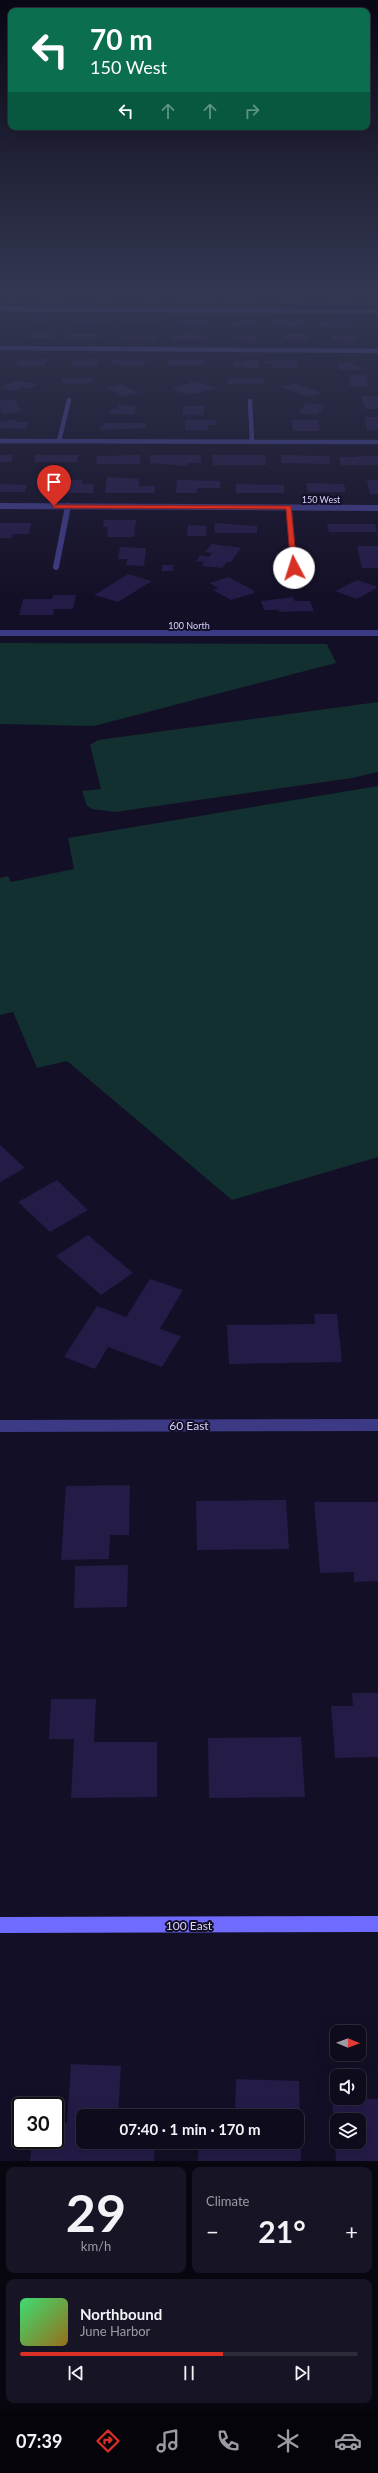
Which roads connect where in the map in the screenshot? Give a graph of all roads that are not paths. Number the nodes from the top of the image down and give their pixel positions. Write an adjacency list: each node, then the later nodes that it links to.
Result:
1 (69, 400): 4 (street)
2 (250, 401): 5 (street)
3 (0, 441): 4 (street)
4 (59, 441): 5 (street)
5 (252, 442): 6 (street)
6 (378, 442)
7 (0, 506): 8 (street, 150 West)
8 (68, 506): 9 (street, 150 West); 11 (street)
9 (289, 508): 10 (street, 150 West); 12 (street)
10 (378, 508)
11 (56, 567)
12 (294, 568)
13 (0, 633): 14 (street, 100 North)
14 (378, 634)
15 (378, 1424): 16 (street, 60 East)
16 (0, 1426)
17 (378, 1924): 18 (main road, 100 East)
18 (0, 1925)

